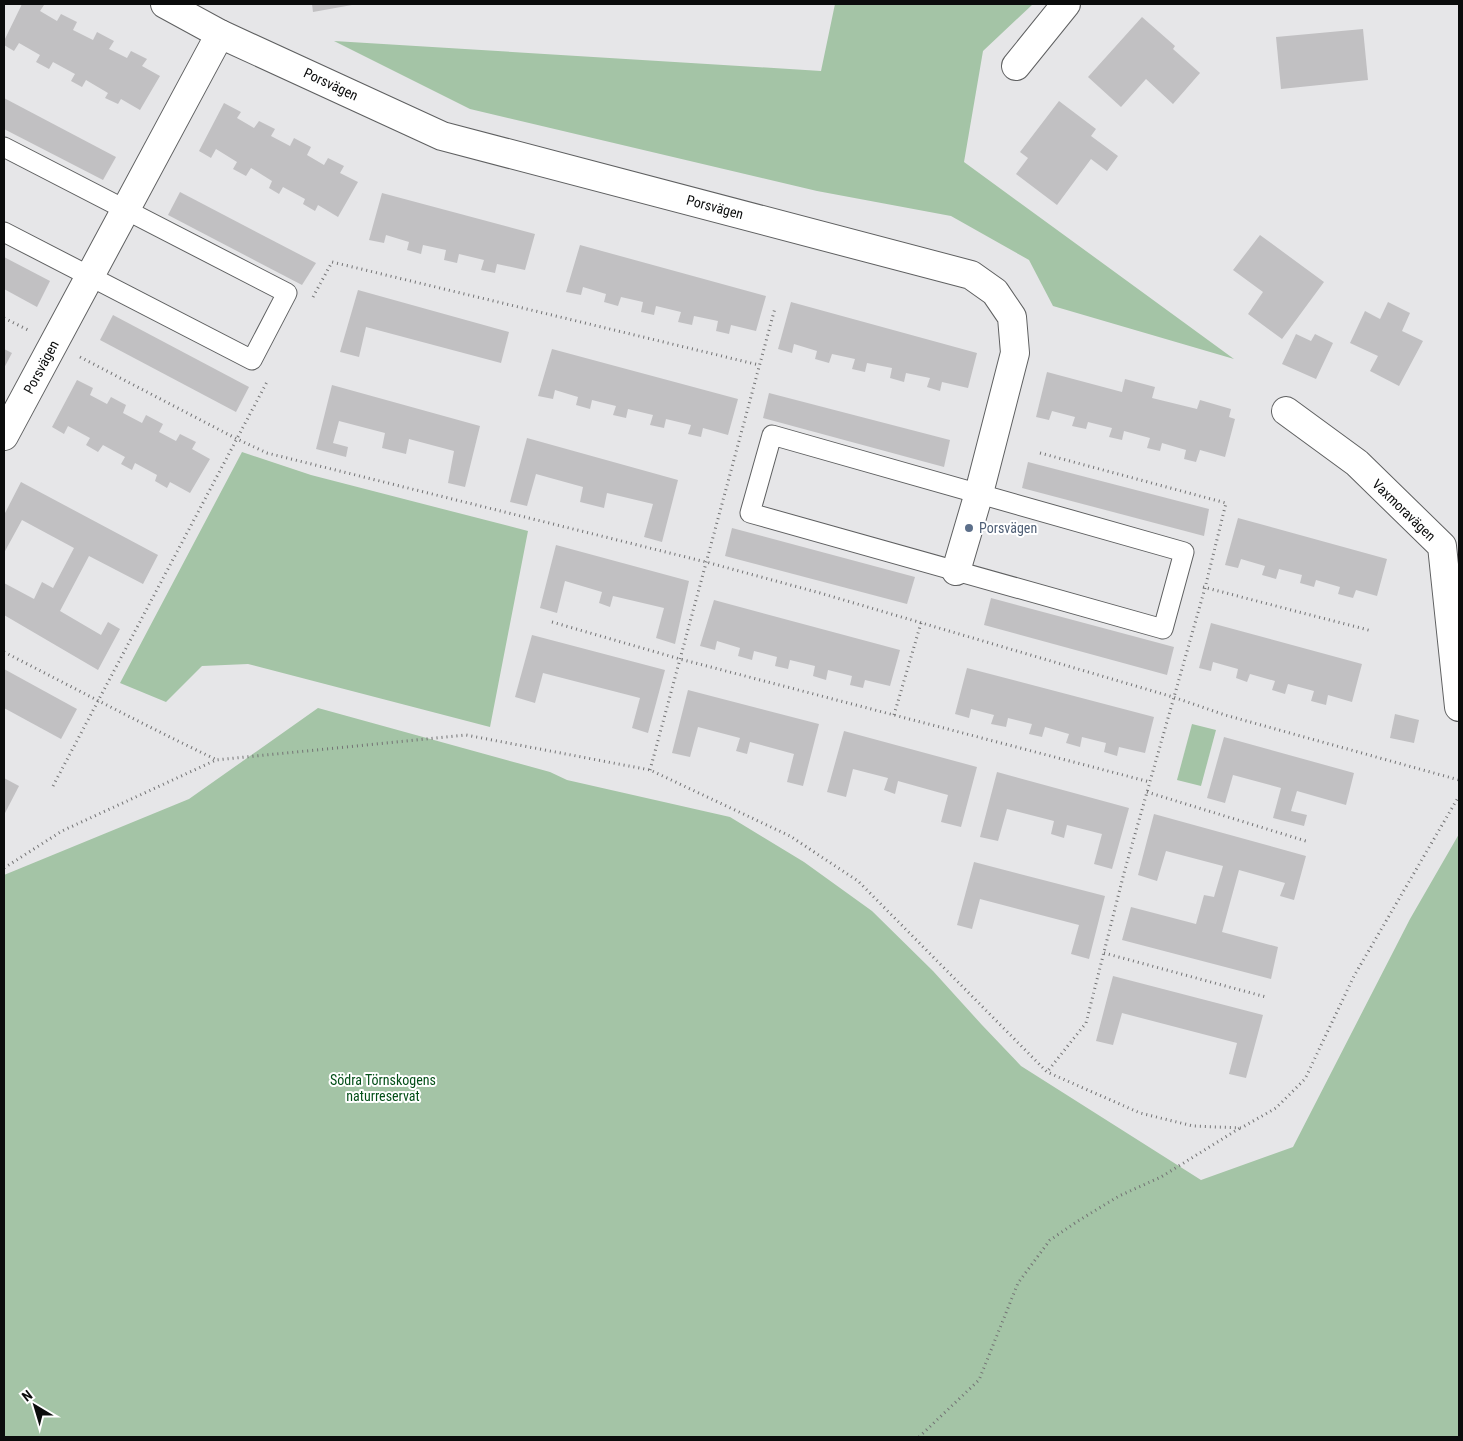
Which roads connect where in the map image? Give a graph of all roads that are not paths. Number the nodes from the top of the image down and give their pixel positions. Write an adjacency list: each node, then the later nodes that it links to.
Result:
1 (165, 4): 3 (street, Porsvägen)
2 (1066, 4): 4 (street)
3 (220, 34): 6 (street, Porsvägen); 11 (street, Porsvägen)
4 (1016, 66)
5 (4, 147): 6 (lane)
6 (125, 210): 8 (street, Porsvägen); 8 (lane)
7 (4, 232): 8 (lane)
8 (90, 276): 10 (street, Porsvägen)
9 (1286, 411): 13 (street, Vaxmoravägen)
10 (4, 436)
11 (979, 493): 12 (street, Porsvägen); 12 (lane); 12 (lane)
12 (956, 571)
13 (1459, 707)

